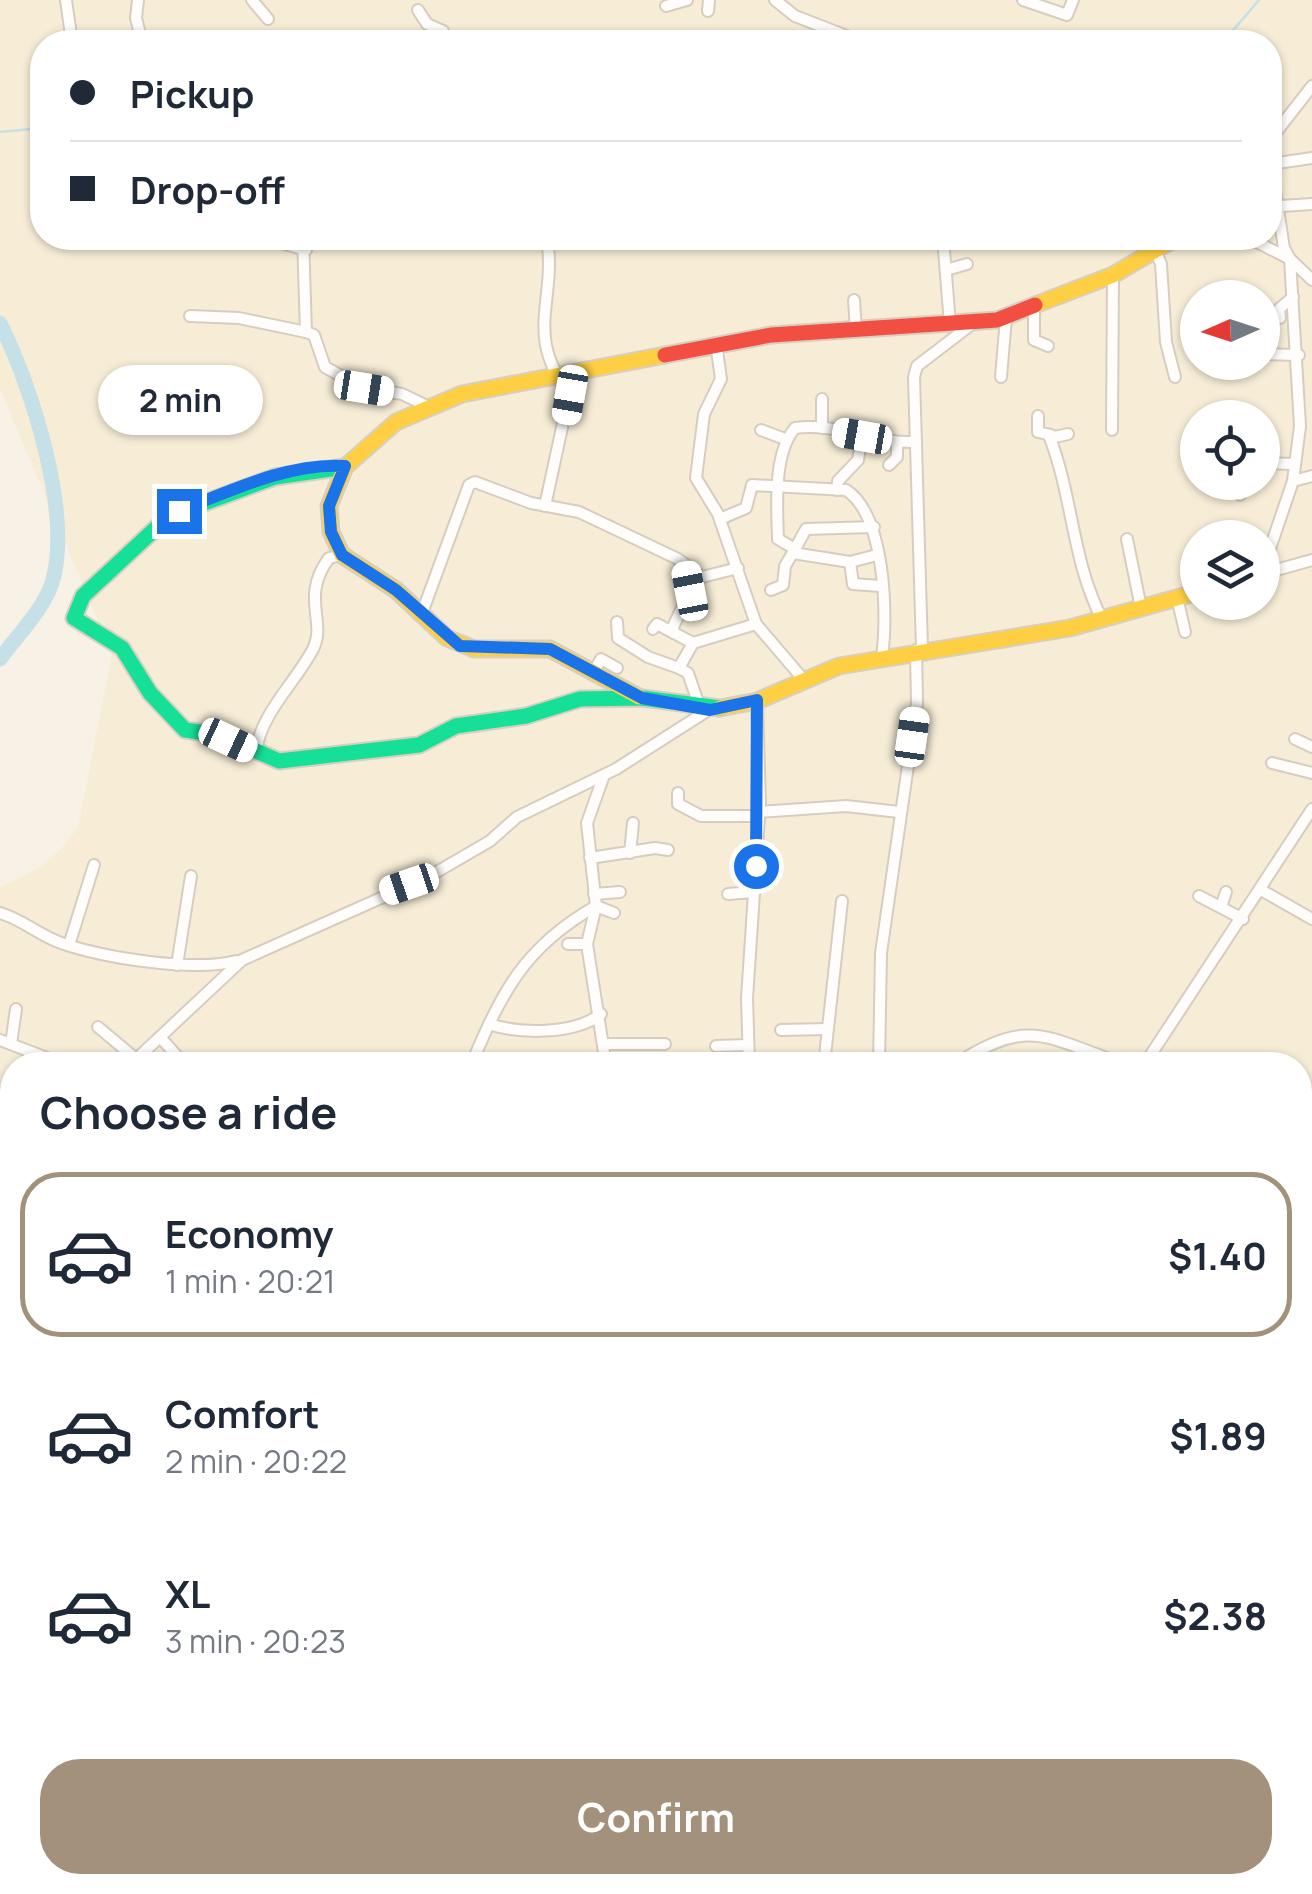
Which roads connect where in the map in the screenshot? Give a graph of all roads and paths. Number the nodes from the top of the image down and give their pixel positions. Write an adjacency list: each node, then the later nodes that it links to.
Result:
1 (66, 0): 11 (street)
2 (138, 0): 12 (street)
3 (252, 0): 10 (street)
4 (687, 0): 8 (street)
5 (775, 0): 14 (street)
6 (1023, 0): 7 (street)
7 (1073, 0)
8 (666, 6)
9 (418, 11): 13 (street)
10 (268, 20)
11 (70, 30)
12 (139, 30)
13 (440, 30)
14 (832, 30)
15 (1312, 86): 16 (street)
16 (1282, 125)
17 (1312, 158): 18 (street)
18 (1282, 160)
19 (1312, 204): 20 (street)
20 (1282, 206)
21 (1282, 220): 27 (street)
22 (306, 250): 41 (street)
23 (547, 250): 47 (street)
24 (944, 250): 29 (street)
25 (1155, 250): 30 (street); 49 (street)
26 (1276, 250): 27 (street)
27 (1290, 260): 31 (street); 32 (street)
28 (967, 264): 29 (street)
29 (946, 270): 38 (street)
30 (1114, 275): 34 (street); 58 (street)
31 (1312, 280)
32 (1294, 297): 35 (street); 45 (street)
33 (854, 300): 40 (street)
34 (1034, 308): 37 (street); 43 (street)
35 (1280, 308)
36 (190, 316): 41 (street)
37 (1006, 318): 39 (street); 48 (street)
38 (950, 324): 39 (street); 40 (street)
39 (972, 324): 63 (street)
40 (856, 330): 42 (street)
41 (306, 332): 52 (street)
42 (716, 343): 46 (street); 76 (street)
43 (1048, 346)
44 (1280, 354): 45 (street)
45 (1299, 355): 55 (street)
46 (574, 372): 47 (street); 50 (street)
47 (555, 376): 50 (street); 52 (street)
48 (1001, 376)
49 (1174, 377)
50 (570, 395): 75 (street)
51 (822, 399): 56 (street)
52 (429, 407): 69 (street)
53 (1038, 416): 60 (street)
54 (1312, 420): 55 (street)
55 (1300, 426): 67 (street)
56 (822, 428): 61 (street); 62 (street)
57 (761, 430): 62 (street)
58 (1112, 430)
59 (1068, 434): 60 (street)
60 (1050, 435): 94 (street)
61 (862, 436): 64 (street); 65 (street)
62 (786, 439): 72 (street)
63 (916, 442): 64 (street); 101 (street)
64 (896, 443): 68 (street)
65 (858, 460): 73 (street); 74 (street)
66 (1280, 464): 67 (street)
67 (1295, 464): 71 (street)
68 (889, 465)
69 (345, 466): 81 (street); 112 (street)
70 (1312, 476): 71 (street)
71 (1293, 480): 77 (street)
72 (780, 486): 73 (street); 76 (street); 80 (street)
73 (837, 490): 74 (street)
74 (858, 499): 78 (street)
75 (545, 506): 85 (street); 93 (street)
76 (720, 520): 86 (street)
77 (1280, 520)
78 (874, 527): 80 (street); 82 (street)
79 (1127, 539): 92 (street)
80 (794, 551): 84 (street); 89 (street)
81 (342, 555): 93 (street); 112 (street)
82 (877, 555): 84 (street); 88 (street)
83 (1312, 560): 87 (street)
84 (850, 562): 88 (street)
85 (685, 567): 86 (street); 99 (street)
86 (738, 568): 96 (street)
87 (1280, 568)
88 (880, 586): 102 (street)
89 (771, 590)
90 (1180, 597): 91 (street)
91 (1177, 598): 92 (street); 98 (street)
92 (1141, 608): 94 (street)
93 (422, 614): 105 (street)
94 (1102, 619): 101 (street)
95 (618, 622): 104 (street)
96 (756, 624): 100 (street); 106 (street)
97 (653, 630): 99 (street)
98 (1186, 632)
99 (674, 633): 100 (street)
100 (693, 643): 104 (street)
101 (919, 649): 102 (street); 118 (street)
102 (882, 657): 106 (street)
103 (617, 668): 105 (street)
104 (679, 668): 109 (street)
105 (593, 673): 107 (street)
106 (803, 679): 108 (street)
107 (642, 698): 109 (street); 112 (street)
108 (757, 700): 109 (street); 119 (street)
109 (705, 708): 115 (street)
110 (1295, 739): 111 (street)
111 (1312, 747)
112 (256, 753)
113 (1272, 763): 114 (street)
114 (1312, 773)
115 (604, 775): 123 (street); 142 (street)
116 (678, 794): 119 (street)
117 (1312, 809): 126 (street)
118 (899, 812): 119 (street); 164 (street)
119 (759, 814): 128 (street)
120 (633, 823): 122 (street)
121 (668, 850): 122 (street)
122 (630, 853): 123 (street)
123 (590, 858): 132 (street)
124 (94, 865): 141 (street)
125 (191, 876): 143 (street)
126 (1261, 890): 137 (street); 138 (street)
127 (620, 892): 132 (street)
128 (754, 892): 130 (street); 155 (street)
129 (1226, 892): 134 (street)
130 (728, 894)
131 (1199, 896): 134 (street)
132 (595, 900): 136 (street); 140 (street); 146 (street)
133 (842, 901): 148 (street)
134 (1221, 907): 137 (street)
135 (0, 913): 141 (street)
136 (614, 914)
137 (1243, 919): 167 (street)
138 (1312, 919)
139 (568, 944): 140 (street)
140 (587, 944): 145 (street)
141 (70, 946): 143 (street)
142 (242, 960): 143 (street); 150 (street)
143 (177, 965)
144 (16, 1009): 151 (street)
145 (600, 1014): 146 (street); 152 (street)
146 (489, 1024): 160 (street)
147 (98, 1026): 157 (street)
148 (827, 1029): 149 (street); 163 (street)
149 (780, 1030)
150 (160, 1037): 158 (street); 159 (street)
151 (6, 1042): 156 (street)
152 (605, 1044): 153 (street); 161 (street)
153 (665, 1044)
154 (716, 1046): 155 (street)
155 (748, 1046): 162 (street)
156 (31, 1052)
157 (123, 1052)
158 (144, 1052)
159 (173, 1052)
160 (477, 1052)
161 (605, 1052)
162 (748, 1052)
163 (825, 1052)
164 (878, 1052)
165 (974, 1052): 166 (street)
166 (1088, 1052)
167 (1153, 1052)

